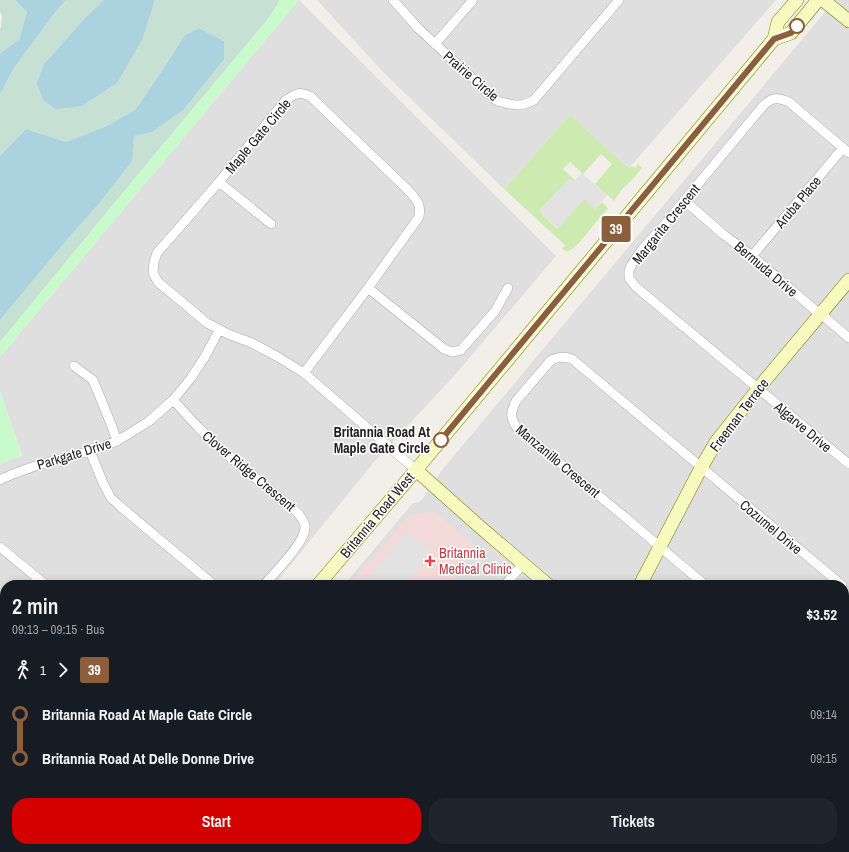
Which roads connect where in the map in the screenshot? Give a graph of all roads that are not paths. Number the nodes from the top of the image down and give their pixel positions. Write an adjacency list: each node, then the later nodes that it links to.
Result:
1 (393, 0): 9 (street, Prairie Circle)
2 (473, 0): 9 (street)
3 (619, 0): 9 (street, Prairie Circle)
4 (797, 0): 8 (main road, Britannia Road West)
5 (818, 0): 8 (main road, Britannia Road West)
6 (824, 0): 7 (main road)
7 (849, 22)
8 (774, 39): 29 (main road, Britannia Road West)
9 (435, 44)
10 (846, 151): 12 (street, Margarita Crescent); 14 (street, Aruba Place)
11 (220, 182): 13 (street); 16 (street, Maple Gate Circle); 19 (street, Maple Gate Circle)
12 (684, 200): 14 (street, Bermuda Drive); 23 (street, Margarita Crescent)
13 (271, 224)
14 (752, 256): 18 (street, Bermuda Drive)
15 (849, 280): 18 (main road, Freeman Terrace)
16 (368, 288): 17 (street); 22 (street, Maple Gate Circle)
17 (508, 288)
18 (821, 314): 20 (street, Bermuda Drive); 23 (main road, Freeman Terrace)
19 (219, 330): 22 (street, Maple Gate Circle); 24 (street, Parkgate Drive)
20 (849, 338)
21 (74, 366): 25 (street)
22 (304, 373): 29 (street, Maple Gate Circle)
23 (758, 389): 27 (street, Algarve Drive); 28 (main road, Freeman Terrace)
24 (173, 400): 25 (street, Parkgate Drive); 36 (street, Clover Ridge Crescent)
25 (116, 441): 26 (street, Parkgate Drive)
26 (90, 451): 30 (street, Parkgate Drive); 35 (street)
27 (849, 464)
28 (701, 468): 32 (main road, Freeman Terrace); 32 (street, Manzanillo Crescent); 42 (street, Cozumel Drive)
29 (416, 470): 33 (main road); 37 (main road, Britannia Road West)
30 (0, 480)
31 (0, 547): 34 (street)
32 (660, 548): 40 (main road, Freeman Terrace); 41 (street, Manzanillo Crescent)
33 (523, 564): 38 (street); 39 (main road)
34 (40, 580)
35 (208, 580)
36 (268, 580)
37 (322, 580)
38 (509, 580)
39 (542, 580)
40 (643, 580)
41 (699, 580)
42 (836, 580)

